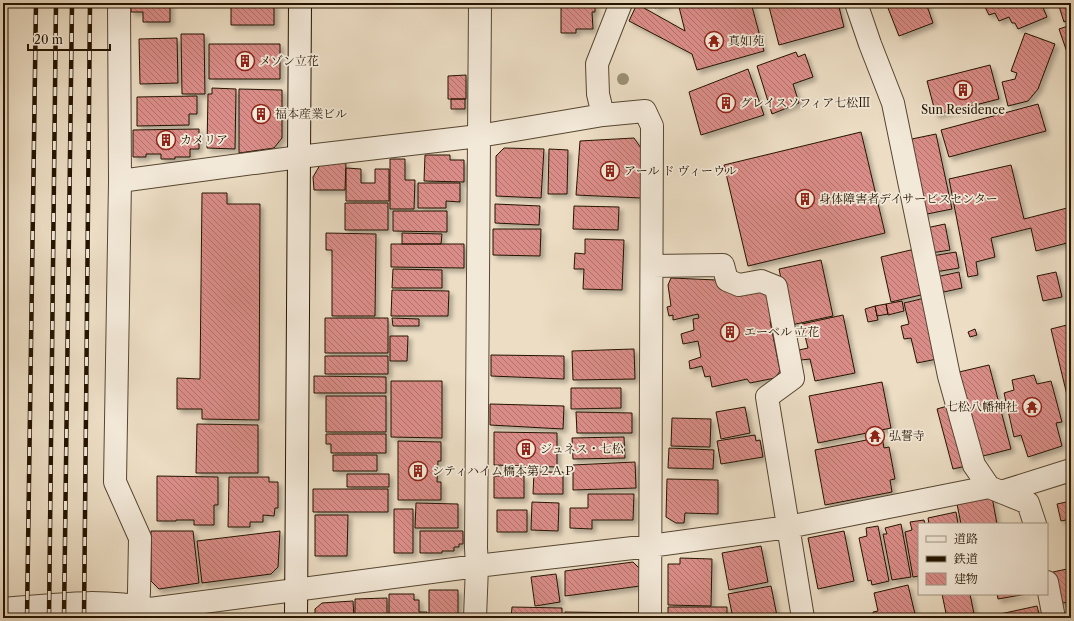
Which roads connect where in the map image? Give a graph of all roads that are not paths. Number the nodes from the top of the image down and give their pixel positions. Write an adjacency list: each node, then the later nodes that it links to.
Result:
1 (119, 3): 9 (street)
2 (300, 3): 8 (street)
3 (480, 3): 7 (street)
4 (621, 3): 6 (street)
5 (856, 3): 12 (street)
6 (603, 115): 7 (street); 10 (street)
7 (479, 136): 8 (street); 16 (street)
8 (299, 157): 9 (street); 18 (street)
9 (120, 181): 20 (street)
10 (652, 266): 14 (street); 15 (street)
11 (1071, 470): 12 (street)
12 (995, 489): 13 (street); 14 (street)
13 (1035, 523)
14 (788, 527): 15 (street); 24 (street)
15 (650, 546): 16 (street); 23 (street)
16 (477, 566): 18 (street); 22 (street)
17 (1048, 587): 25 (street)
18 (297, 590): 20 (street); 21 (street)
19 (3, 609): 20 (street)
20 (138, 612)
21 (296, 618)
22 (475, 618)
23 (650, 618)
24 (803, 618)
25 (1054, 618)

